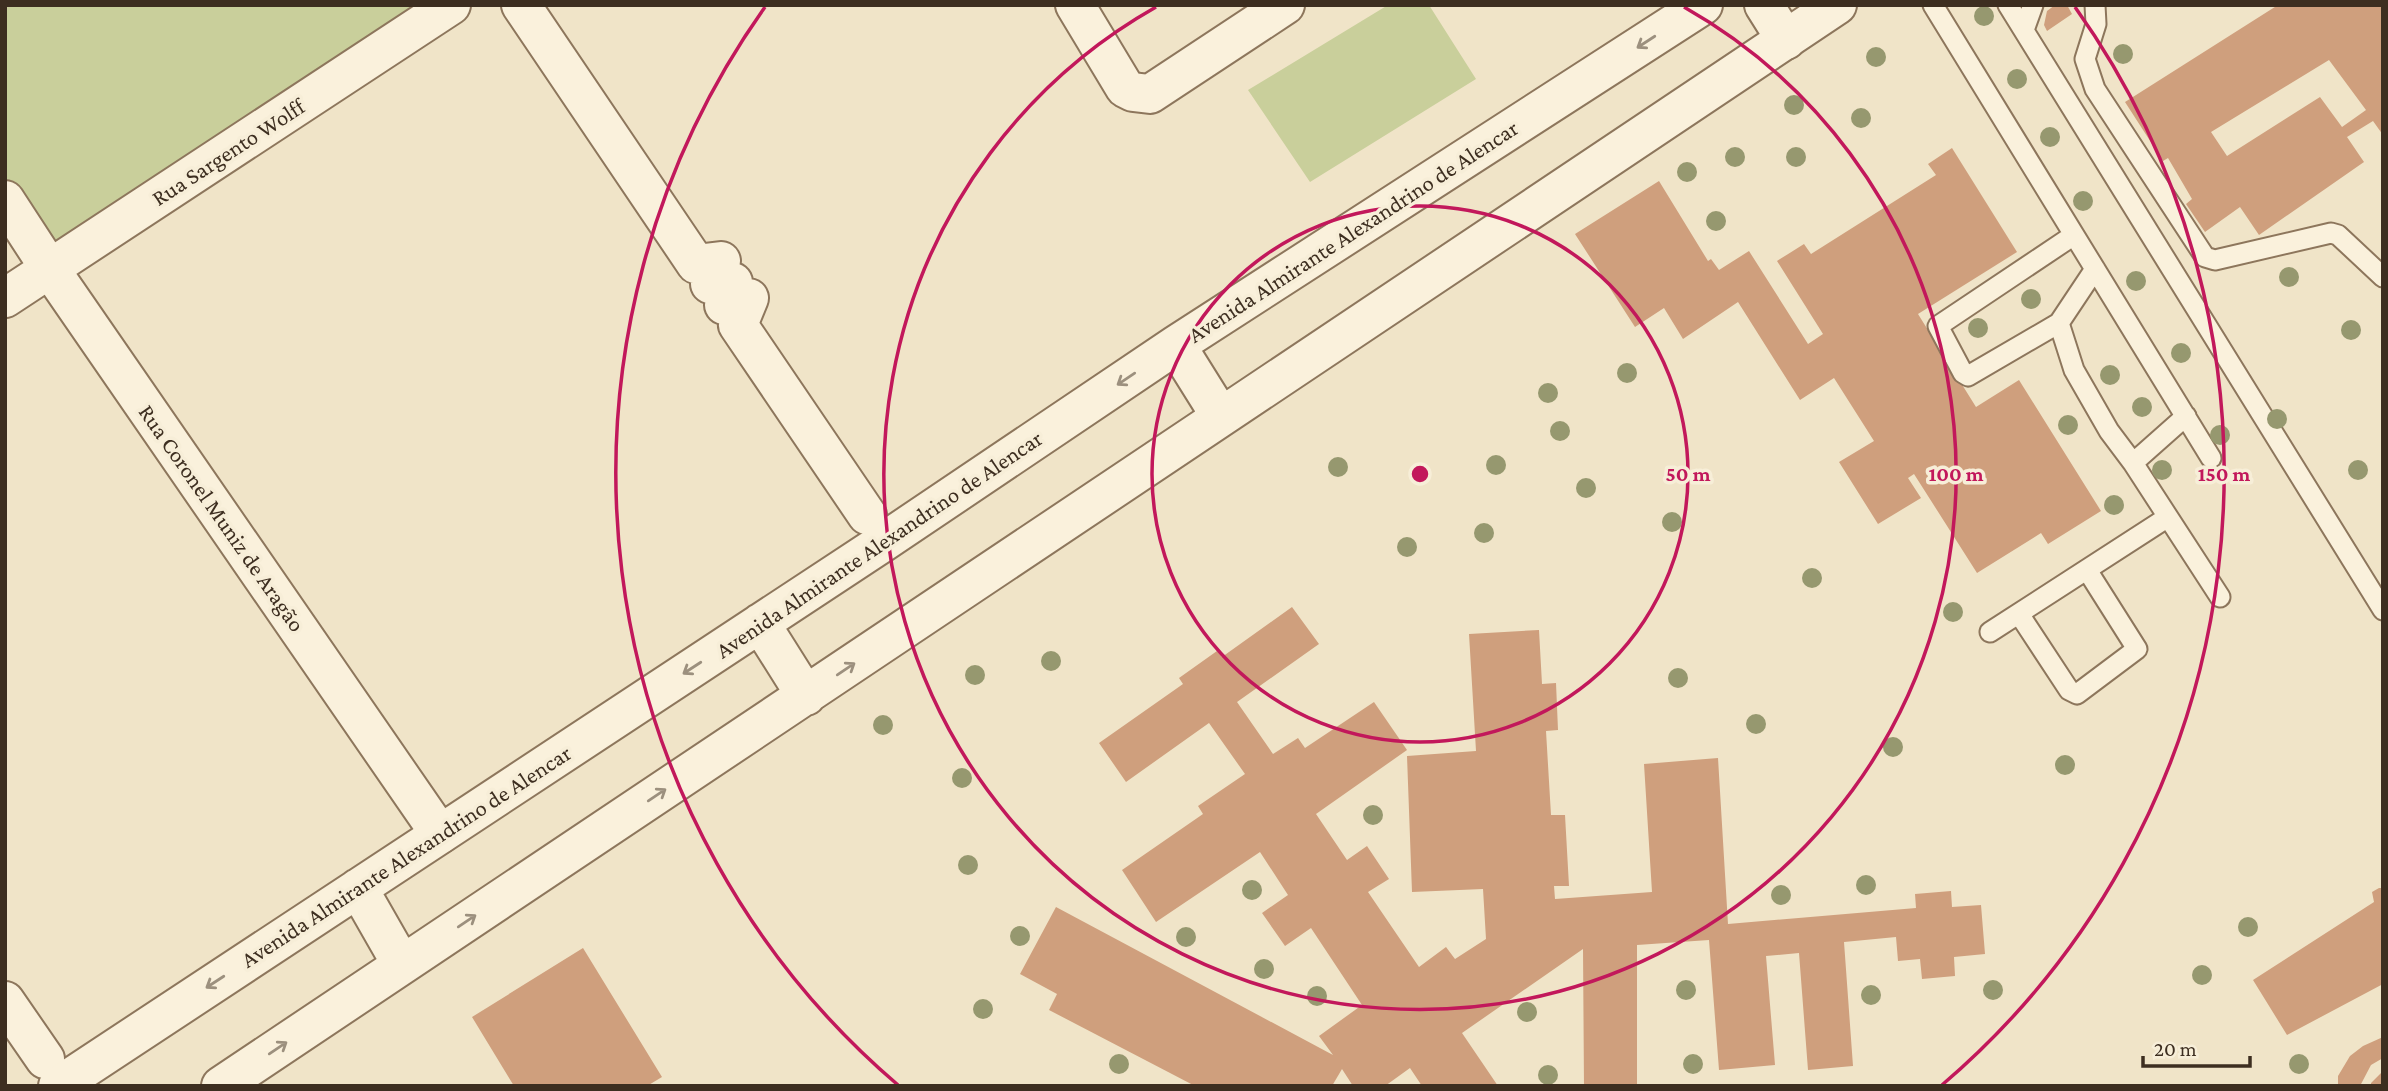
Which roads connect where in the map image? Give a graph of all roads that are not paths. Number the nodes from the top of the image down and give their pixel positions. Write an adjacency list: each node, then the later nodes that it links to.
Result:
1 (451, 5): 16 (street, Rua Sargento Wolff)
2 (521, 5): 26 (street)
3 (1075, 5): 4 (street)
4 (1285, 5)
5 (1703, 5): 21 (street, Avenida Almirante Alexandrino de Alencar, one-way to 21)
6 (1764, 5): 13 (street)
7 (1837, 5): 13 (street)
8 (1933, 5): 15 (lane)
9 (2008, 5): 12 (lane)
10 (2033, 5): 12 (lane)
11 (2095, 5): 18 (lane)
12 (2024, 30): 30 (lane)
13 (1786, 40): 23 (street)
14 (5, 200): 16 (street, Rua Coronel Muniz de Aragão)
15 (2074, 235): 17 (lane); 20 (lane)
16 (50, 269): 19 (street, Rua Sargento Wolff); 35 (street, Rua Coronel Muniz de Aragão)
17 (2095, 269): 20 (lane); 22 (lane)
18 (2383, 277)
19 (5, 298)
20 (2059, 323): 25 (lane)
21 (1176, 345): 23 (street); 32 (street, Avenida Almirante Alexandrino de Alencar, one-way to 32)
22 (2186, 416): 24 (lane); 25 (lane)
23 (1221, 417): 34 (street, one-way to 23)
24 (2211, 458)
25 (2133, 463): 27 (lane)
26 (867, 515)
27 (2168, 517): 28 (lane); 29 (lane)
28 (2087, 570): 31 (lane); 31 (lane)
29 (2220, 597)
30 (2383, 611)
31 (2019, 614): 33 (lane)
32 (760, 623): 34 (street); 35 (street, Avenida Almirante Alexandrino de Alencar, one-way to 35)
33 (1990, 632)
34 (806, 696): 37 (street, one-way to 34)
35 (440, 834): 36 (street, Avenida Almirante Alexandrino de Alencar)
36 (358, 888): 37 (street); 39 (street, Avenida Almirante Alexandrino de Alencar, one-way to 39)
37 (402, 965): 40 (street, one-way to 37)
38 (5, 1001): 39 (street)
39 (52, 1072)
40 (222, 1086)

